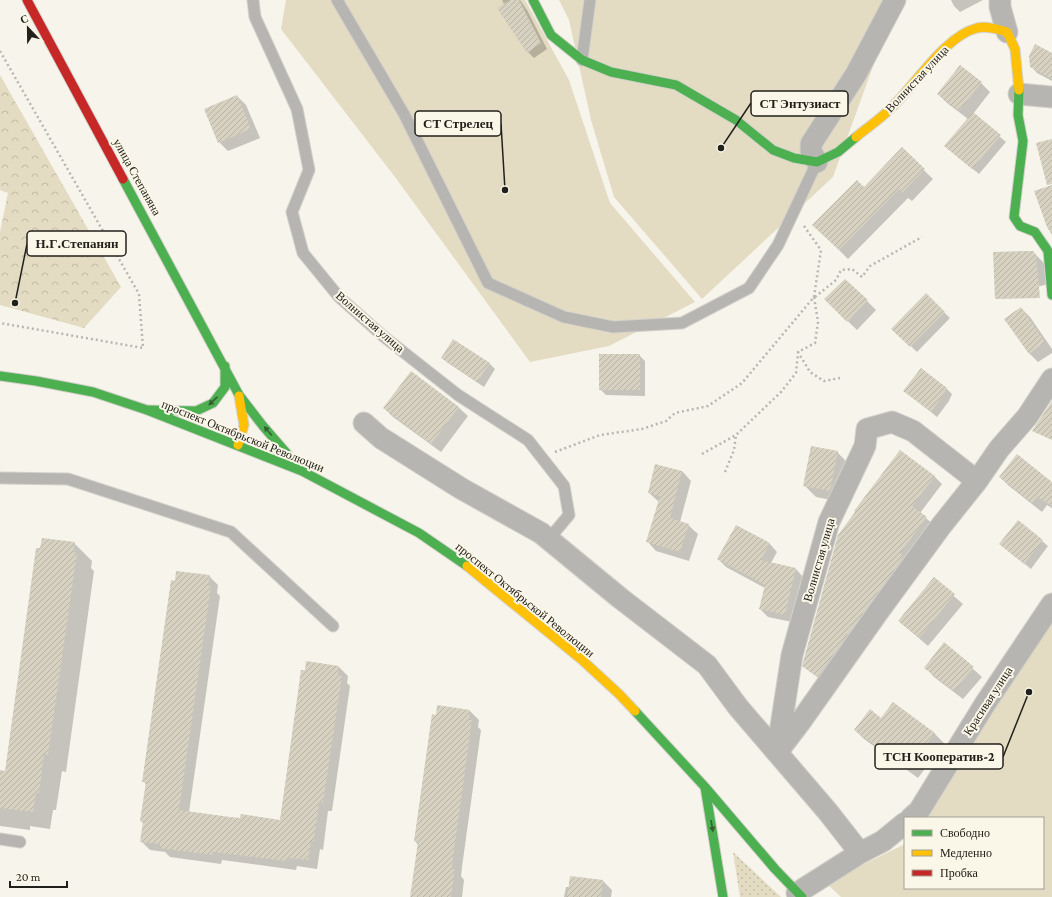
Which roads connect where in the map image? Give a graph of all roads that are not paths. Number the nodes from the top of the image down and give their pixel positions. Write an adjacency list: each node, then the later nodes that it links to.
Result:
1 (27, 0): 14 (main road, улица Степаняна)
2 (253, 0): 24 (lane, Волнистая улица)
3 (337, 0): 12 (lane)
4 (533, 0): 9 (main road)
5 (590, 0): 9 (lane)
6 (895, 0): 12 (street)
7 (1000, 0): 8 (street)
8 (1007, 32): 10 (main road); 12 (main road, Волнистая улица)
9 (582, 60): 12 (main road)
10 (1019, 94): 11 (street); 13 (main road)
11 (1052, 97)
12 (817, 162)
13 (1052, 295)
14 (225, 366): 17 (main road, улица Степаняна); 18 (main road, one-way to 18)
15 (0, 376): 18 (main road, проспект Октябрьской Революции)
16 (1052, 379): 23 (street)
17 (239, 395): 20 (main road, улица Степаняна); 21 (main road, улица Степаняна, one-way to 17)
18 (148, 410): 20 (main road, проспект Октябрьской Революции)
19 (364, 423): 24 (street)
20 (238, 445): 21 (main road, проспект Октябрьской Революции)
21 (302, 471): 28 (main road, проспект Октябрьской Революции)
22 (0, 478): 26 (lane)
23 (977, 481): 27 (street); 27 (street, Волнистая улица)
24 (548, 540): 27 (street)
25 (1052, 604): 29 (street, Красивая улица)
26 (333, 626)
27 (778, 752): 33 (street)
28 (705, 787): 34 (main road, проспект Октябрьской Революции); 35 (main road, one-way to 35)
29 (912, 817)
30 (904, 824): 33 (street)
31 (0, 839): 32 (lane)
32 (20, 842)
33 (860, 853): 34 (street)
34 (800, 896)
35 (724, 897)

